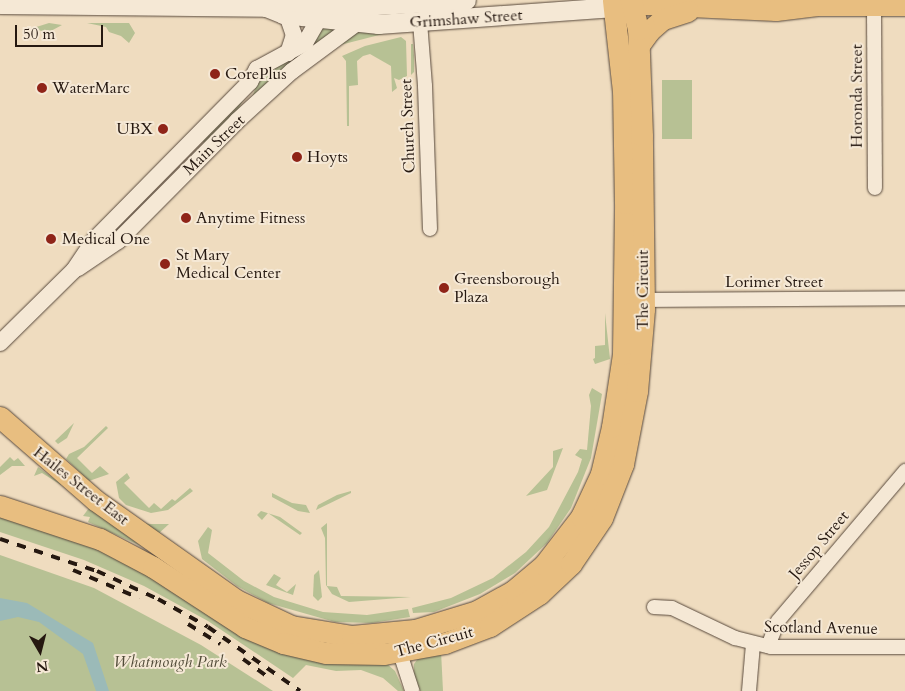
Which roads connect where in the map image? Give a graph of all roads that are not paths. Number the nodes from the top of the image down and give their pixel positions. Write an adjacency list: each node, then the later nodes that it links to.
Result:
1 (466, 0): 12 (main road, Grimshaw Street)
2 (785, 0): 8 (main road, Grimshaw Street)
3 (160, 3): 5 (main road, Grimshaw Street); 6 (main road, Grimshaw Street)
4 (622, 3): 10 (main road, Grimshaw Street); 12 (main road, Grimshaw Street); 15 (main road, The Circuit); 24 (main road, The Circuit)
5 (0, 4)
6 (266, 4): 11 (main road, Grimshaw Street); 13 (main road, Grimshaw Street)
7 (874, 4): 8 (main road, Grimshaw Street); 9 (main road, Grimshaw Street); 20 (street, Horonda Street)
8 (817, 5): 10 (main road, Grimshaw Street)
9 (905, 5)
10 (705, 7): 15 (main road)
11 (322, 12): 12 (main road, Grimshaw Street); 13 (main road, Grimshaw Street); 14 (main road, Grimshaw Street); 16 (street, Main Street)
12 (419, 13): 14 (main road, Grimshaw Street); 21 (street, Church Street)
13 (287, 15): 16 (street)
14 (357, 23): 18 (street, Main Street)
15 (639, 45): 24 (main road, The Circuit)
16 (288, 53): 17 (street, Main Street)
17 (254, 75): 18 (street); 19 (street); 22 (street, Main Street)
18 (272, 89): 19 (street, Main Street)
19 (237, 121): 22 (street, Main Street)
20 (875, 188)
21 (430, 228)
22 (79, 263): 25 (street, Main Street)
23 (905, 298): 24 (street, Lorimer Street)
24 (631, 300): 32 (main road, The Circuit)
25 (2, 345)
26 (0, 417): 29 (main road, Hailes Street East)
27 (905, 470): 34 (street, Jessop Street)
28 (0, 506): 30 (main road, The Circuit)
29 (162, 547): 30 (main road); 32 (main road, The Circuit)
30 (149, 564): 32 (main road, The Circuit)
31 (654, 607): 33 (street, Scotland Avenue)
32 (398, 643): 36 (street)
33 (752, 644): 34 (street, Scotland Avenue); 37 (street)
34 (768, 646): 35 (street, Scotland Avenue)
35 (905, 647)
36 (412, 691)
37 (749, 691)

